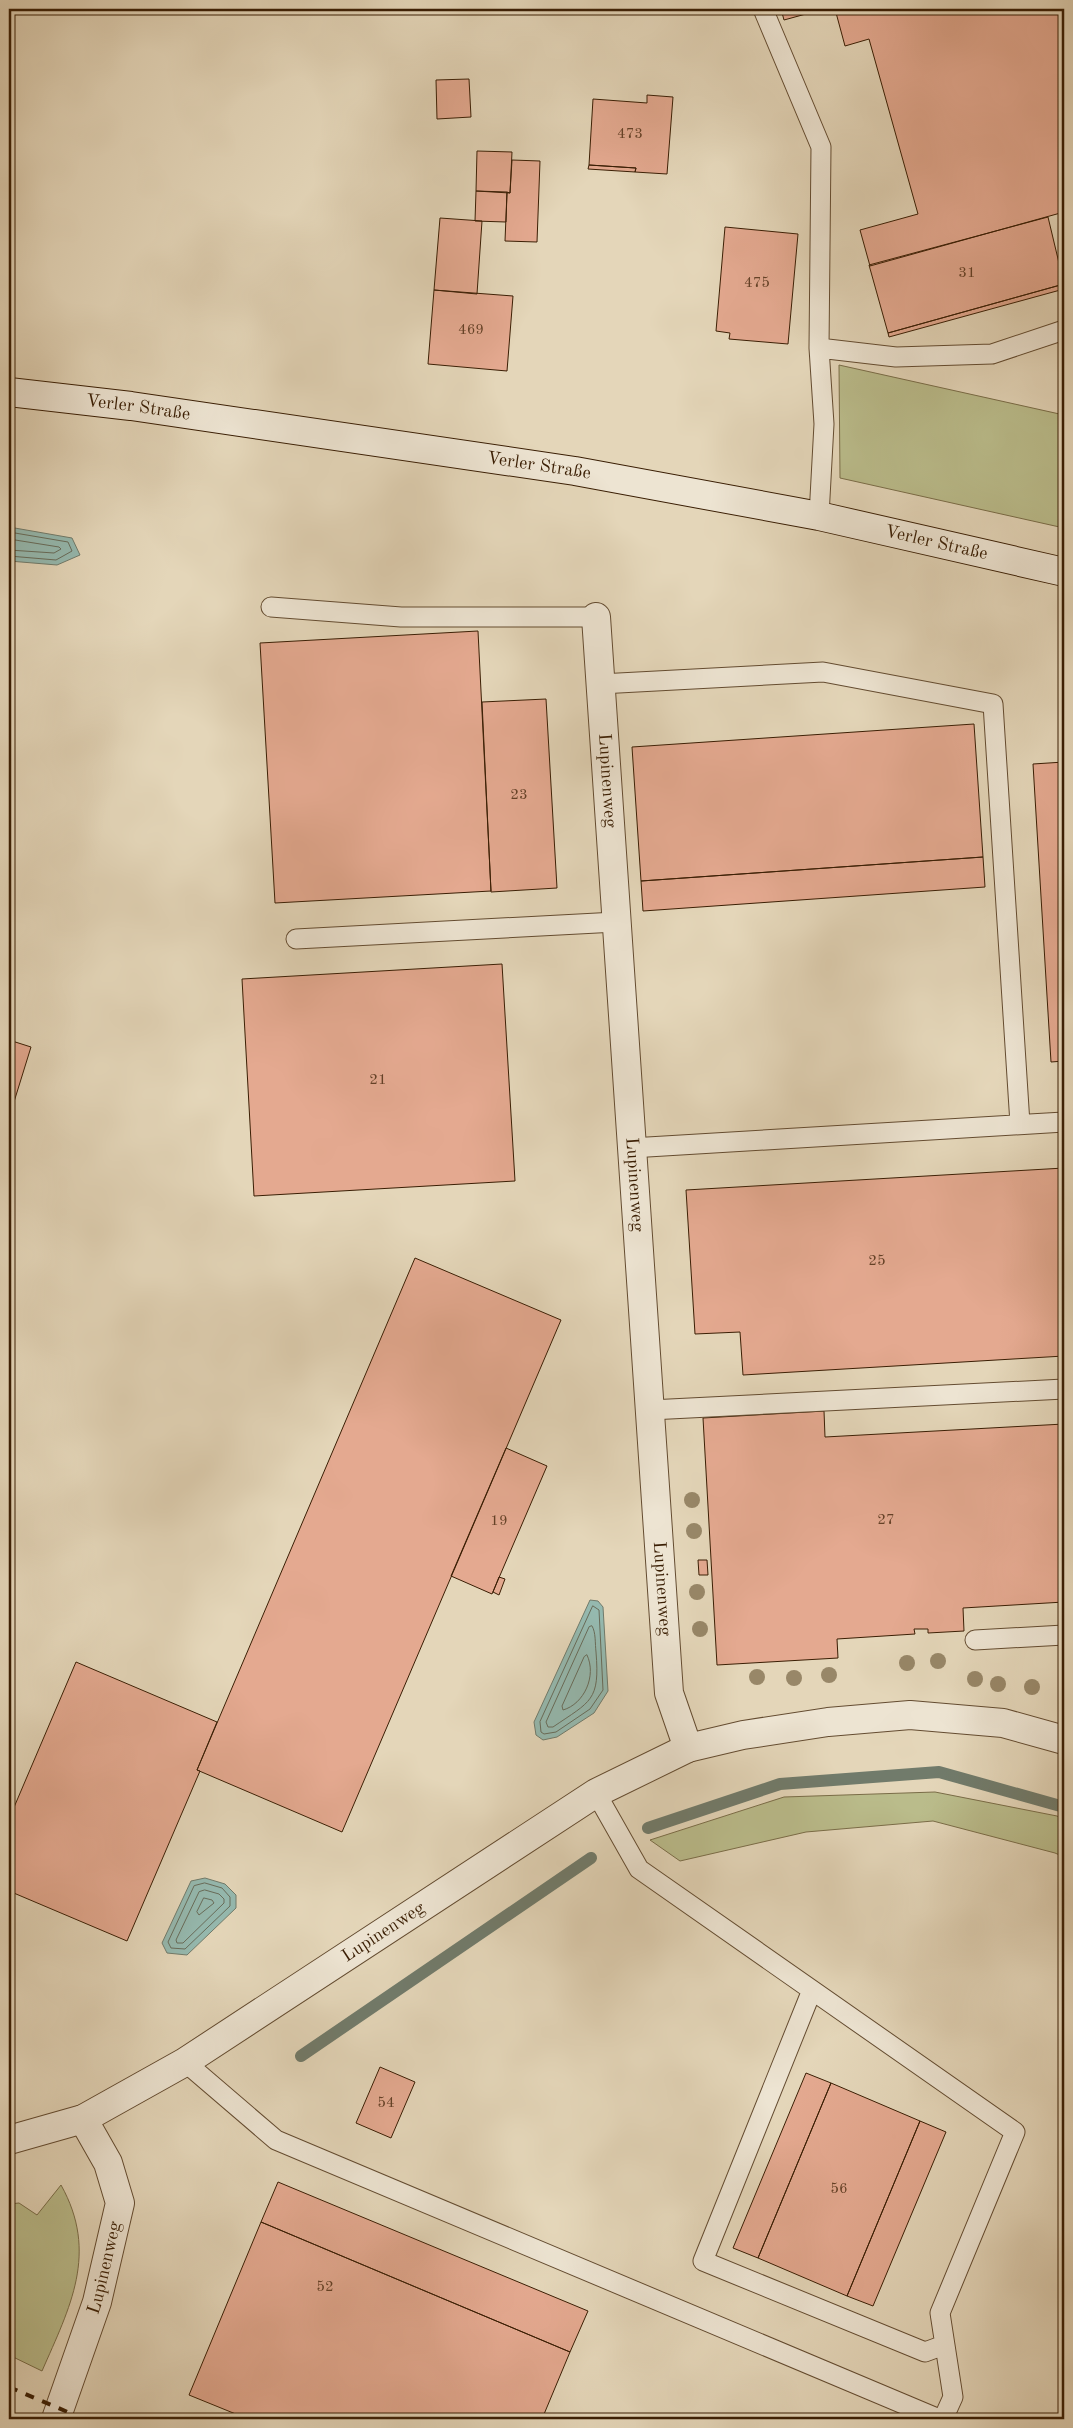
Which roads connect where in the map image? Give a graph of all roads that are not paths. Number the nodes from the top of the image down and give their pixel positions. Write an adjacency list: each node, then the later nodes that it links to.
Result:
1 (764, 9): 3 (lane)
2 (1064, 330): 3 (lane)
3 (819, 348): 5 (lane)
4 (9, 392): 5 (street, Verler Straße)
5 (819, 516): 6 (street, Verler Straße)
6 (1064, 572)
7 (271, 607): 8 (lane)
8 (596, 617): 9 (street, Lupinenweg)
9 (600, 684): 10 (street, Lupinenweg); 13 (lane)
10 (616, 922): 11 (lane); 14 (street, Lupinenweg)
11 (296, 939)
12 (1064, 1122): 13 (lane)
13 (1020, 1124): 14 (lane)
14 (631, 1148): 16 (street, Lupinenweg)
15 (1064, 1389): 16 (lane)
16 (650, 1410): 20 (street, Lupinenweg)
17 (1064, 1634): 18 (lane)
18 (975, 1640)
19 (1064, 1740): 20 (street, Lupinenweg)
20 (688, 1748): 21 (street, Lupinenweg)
21 (596, 1793): 22 (lane); 23 (street, Lupinenweg)
22 (812, 1990): 26 (lane); 26 (lane)
23 (185, 2062): 24 (street, Lupinenweg); 28 (lane)
24 (82, 2119): 25 (street, Lupinenweg); 27 (street, Lupinenweg)
25 (9, 2140)
26 (944, 2345): 28 (lane)
27 (56, 2419)
28 (941, 2419)

